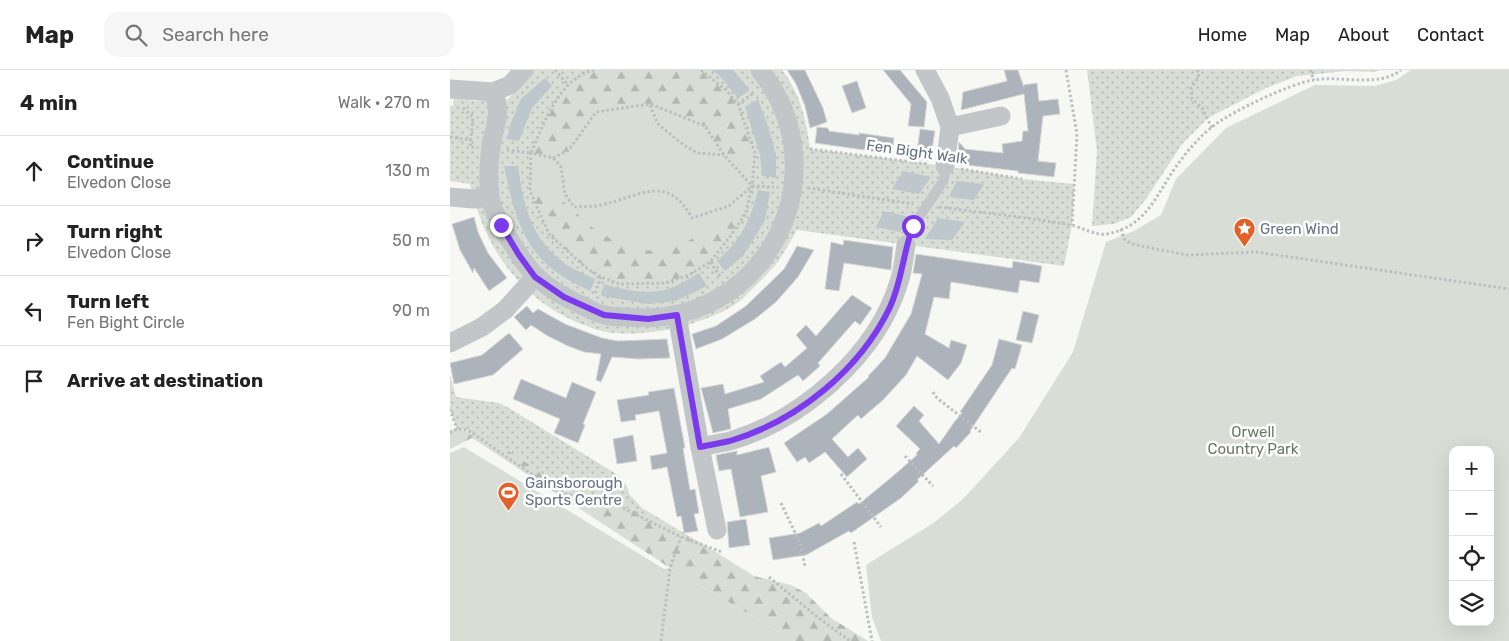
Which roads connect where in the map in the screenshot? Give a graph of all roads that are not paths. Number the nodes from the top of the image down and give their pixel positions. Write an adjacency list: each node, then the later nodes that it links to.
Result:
1 (524, 70): 5 (street)
2 (760, 70): 13 (street)
3 (926, 70): 7 (street)
4 (450, 89): 5 (street)
5 (493, 92): 10 (street)
6 (1001, 116): 7 (street)
7 (950, 127): 8 (street)
8 (945, 166): 11 (lane)
9 (450, 197): 10 (street)
10 (490, 197): 12 (street)
11 (906, 245): 15 (street)
12 (535, 277): 13 (street); 14 (street)
13 (677, 315): 15 (street)
14 (450, 343)
15 (700, 447): 16 (street)
16 (717, 530)

